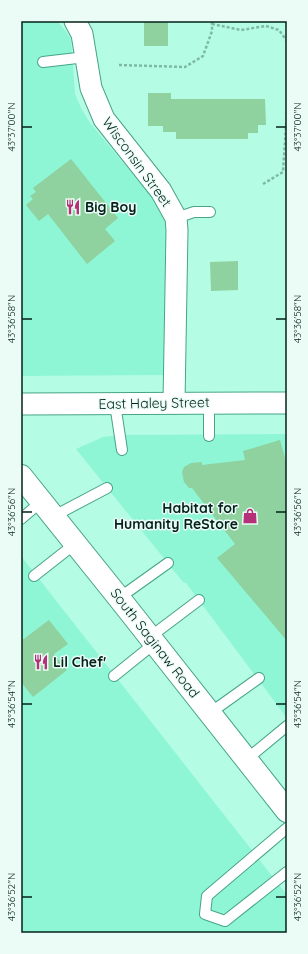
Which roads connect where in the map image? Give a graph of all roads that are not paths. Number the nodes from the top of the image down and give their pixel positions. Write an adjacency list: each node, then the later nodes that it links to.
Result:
1 (75, 21): 2 (street, Wisconsin Street)
2 (86, 57): 3 (lane); 5 (street, Wisconsin Street)
3 (43, 62)
4 (210, 212): 5 (lane)
5 (176, 218): 6 (street, Wisconsin Street)
6 (174, 403): 7 (street, East Haley Street); 10 (street, East Haley Street)
7 (209, 403): 8 (street, East Haley Street); 11 (lane)
8 (287, 403)
9 (21, 404): 10 (street, East Haley Street)
10 (115, 404): 12 (lane)
11 (208, 436)
12 (122, 450)
13 (21, 476): 15 (main road, South Saginaw Road)
14 (107, 488): 15 (lane)
15 (48, 509): 16 (lane); 17 (main road, South Saginaw Road)
16 (21, 519)
17 (76, 543): 19 (lane); 20 (main road, South Saginaw Road)
18 (168, 563): 20 (lane)
19 (34, 576)
20 (119, 598): 22 (main road, South Saginaw Road)
21 (199, 600): 22 (lane)
22 (153, 640): 23 (lane); 25 (main road, South Saginaw Road)
23 (114, 676)
24 (259, 678): 25 (lane)
25 (210, 713): 27 (main road, South Saginaw Road)
26 (287, 726): 27 (lane)
27 (247, 759): 28 (main road, South Saginaw Road)
28 (287, 811)
29 (287, 828): 30 (lane)
30 (287, 872)

